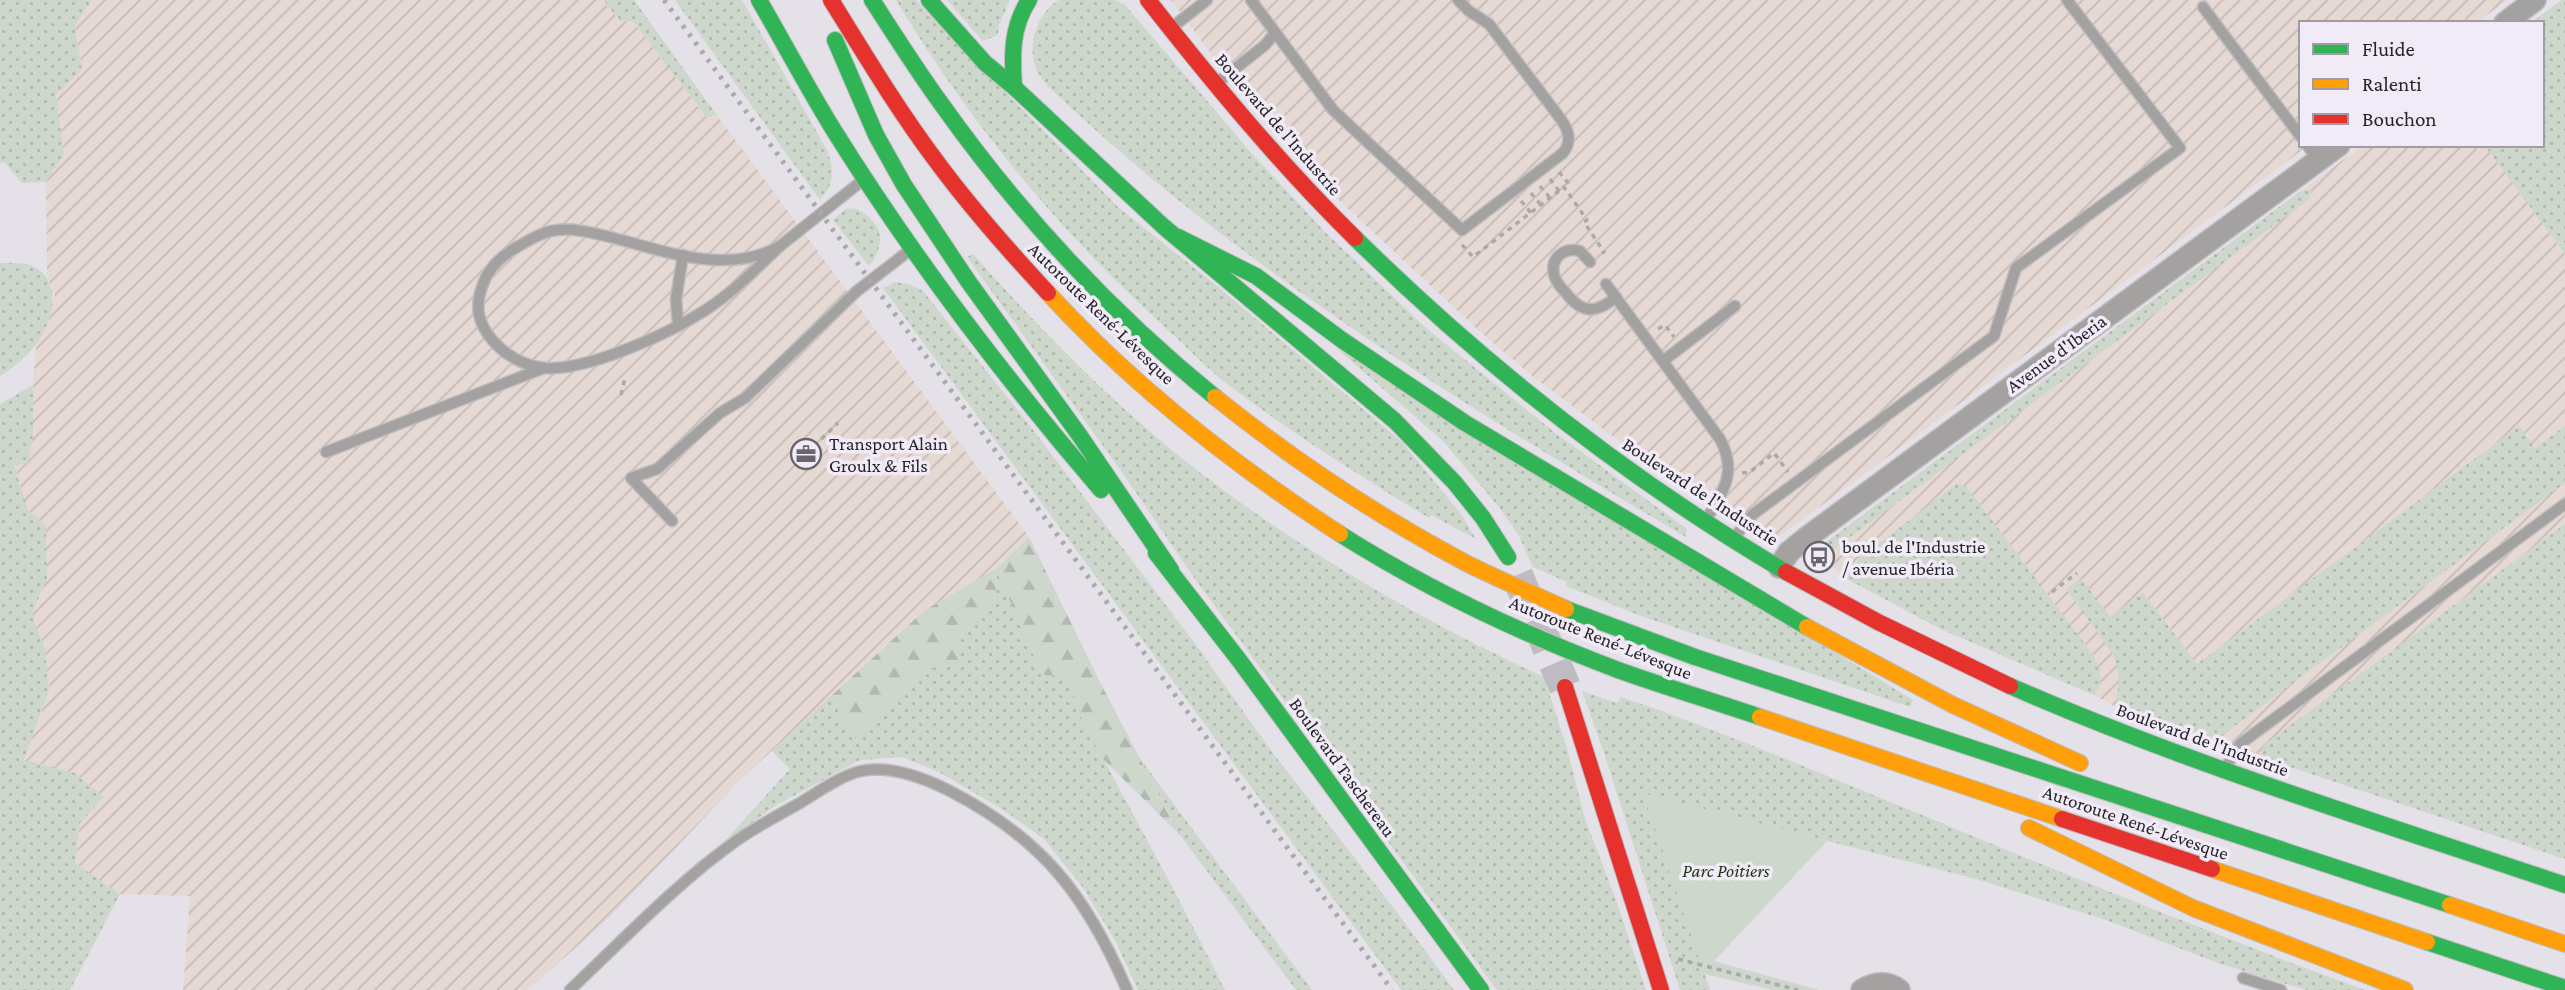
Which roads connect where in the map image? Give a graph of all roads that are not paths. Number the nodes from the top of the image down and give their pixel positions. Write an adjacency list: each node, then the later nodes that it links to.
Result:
1 (759, 0): 23 (main road)
2 (819, 0): 42 (main road)
3 (831, 0): 44 (main road, Autoroute René-Lévesque)
4 (872, 0): 48 (main road, Autoroute René-Lévesque)
5 (929, 0): 19 (main road)
6 (1029, 0): 19 (main road)
7 (1148, 0): 16 (main road, Boulevard de l'Industrie)
8 (1208, 0): 16 (lane)
9 (1251, 0): 17 (lane)
10 (1477, 0): 13 (lane)
11 (2067, 0): 39 (lane)
12 (2535, 0): 15 (street)
13 (1462, 4): 17 (lane)
14 (2203, 6): 20 (lane)
15 (2506, 13)
16 (1170, 29): 18 (main road, Boulevard de l'Industrie)
17 (1275, 33): 18 (lane)
18 (1214, 85): 38 (main road, Boulevard de l'Industrie)
19 (1014, 87): 24 (main road)
20 (2299, 135)
21 (2332, 147): 22 (street, Avenue d'Iberia)
22 (2313, 153): 41 (street, Avenue d'Iberia)
23 (865, 178): 25 (lane); 26 (main road)
24 (1178, 237): 40 (main road); 45 (main road)
25 (780, 246): 27 (lane); 32 (lane)
26 (912, 249): 37 (lane); 42 (main road)
27 (683, 255): 32 (lane); 34 (lane)
28 (1594, 259): 30 (lane)
29 (1606, 284): 30 (lane)
30 (1616, 297): 33 (lane)
31 (1735, 306): 33 (lane)
32 (678, 325): 34 (lane)
33 (1663, 361): 38 (lane)
34 (544, 368): 35 (lane)
35 (326, 452)
36 (2565, 504): 46 (lane)
37 (672, 521)
38 (1705, 523): 39 (main road, Boulevard de l'Industrie)
39 (1733, 540): 41 (main road, Boulevard de l'Industrie)
40 (1508, 556)
41 (1779, 567): 46 (main road, Boulevard de l'Industrie)
42 (1171, 570): 55 (main road, Boulevard Taschereau)
43 (1565, 687): 56 (main road)
44 (1902, 767): 52 (main road, Autoroute René-Lévesque); 60 (main road)
45 (2089, 767)
46 (2225, 770): 49 (main road, Boulevard de l'Industrie)
47 (2114, 778): 48 (main road)
48 (2238, 834): 50 (main road, Autoroute René-Lévesque)
49 (2565, 885)
50 (2565, 944)
51 (2243, 978): 59 (lane)
52 (2565, 988)
53 (570, 990): 54 (lane)
54 (1128, 990)
55 (1481, 990)
56 (1661, 990)
57 (1862, 990): 58 (street)
58 (1899, 990)
59 (2281, 990)
60 (2404, 990)

